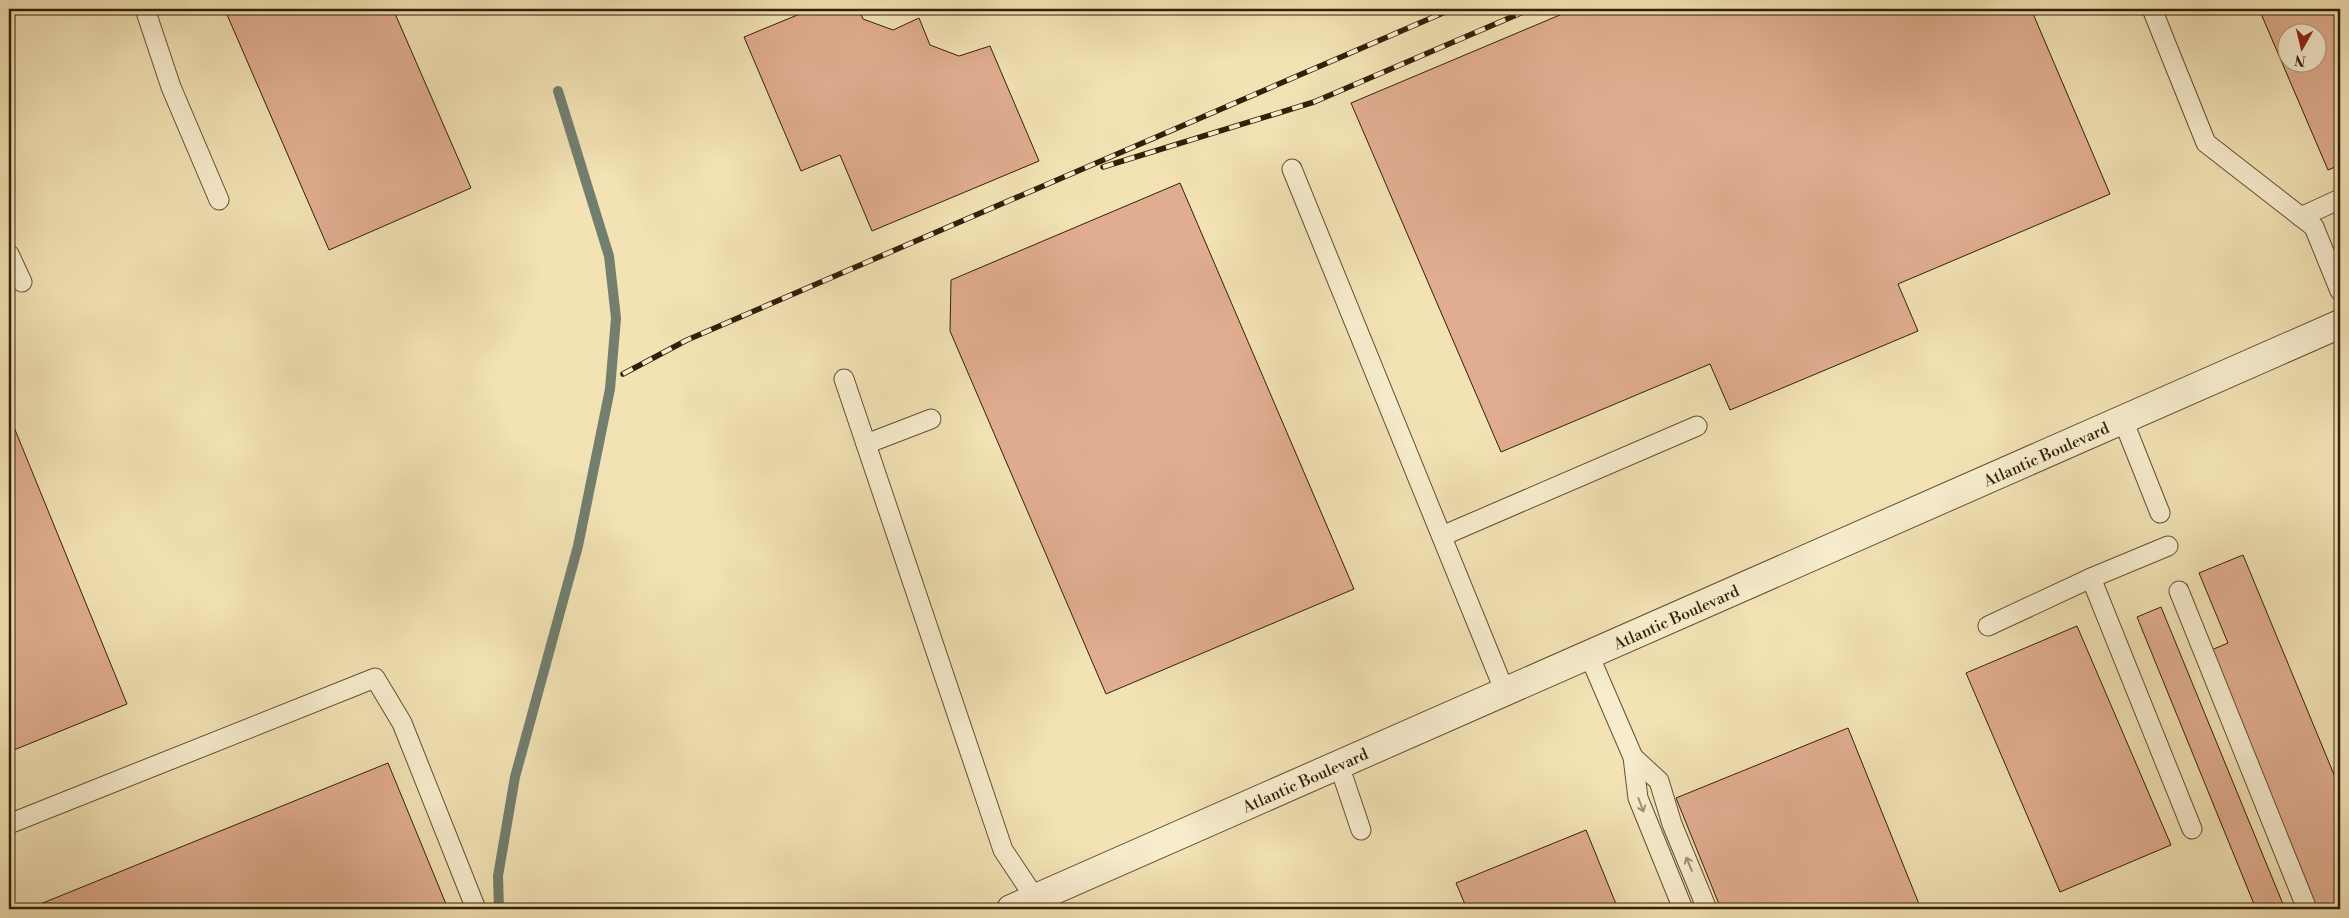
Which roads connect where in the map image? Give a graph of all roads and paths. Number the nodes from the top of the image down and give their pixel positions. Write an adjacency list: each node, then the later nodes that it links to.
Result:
1 (144, 9): 5 (lane)
2 (2152, 9): 6 (lane)
3 (1292, 170): 17 (lane)
4 (2340, 199): 6 (lane)
5 (220, 200)
6 (2301, 217): 9 (lane)
7 (9, 254): 8 (lane)
8 (22, 282)
9 (2340, 291)
10 (2340, 324): 13 (street, Atlantic Boulevard)
11 (844, 379): 15 (lane)
12 (931, 419): 15 (lane)
13 (2123, 420): 16 (lane); 22 (street, Atlantic Boulevard)
14 (1697, 426): 17 (lane)
15 (866, 444): 29 (lane)
16 (2160, 513)
17 (1442, 536): 23 (lane)
18 (2168, 546): 19 (lane)
19 (2091, 578): 21 (lane); 27 (lane)
20 (2179, 591): 34 (lane)
21 (1988, 626)
22 (1589, 655): 23 (street, Atlantic Boulevard); 24 (lane)
23 (1505, 692): 25 (street, Atlantic Boulevard)
24 (1633, 757): 32 (lane, one-way to 32); 33 (lane, one-way to 24)
25 (1339, 765): 28 (lane); 29 (street, Atlantic Boulevard)
26 (9, 824): 30 (lane)
27 (2192, 829)
28 (1361, 830)
29 (1037, 904): 31 (street, Atlantic Boulevard)
30 (476, 909)
31 (1010, 909)
32 (1683, 909)
33 (1707, 909)
34 (2307, 909)

